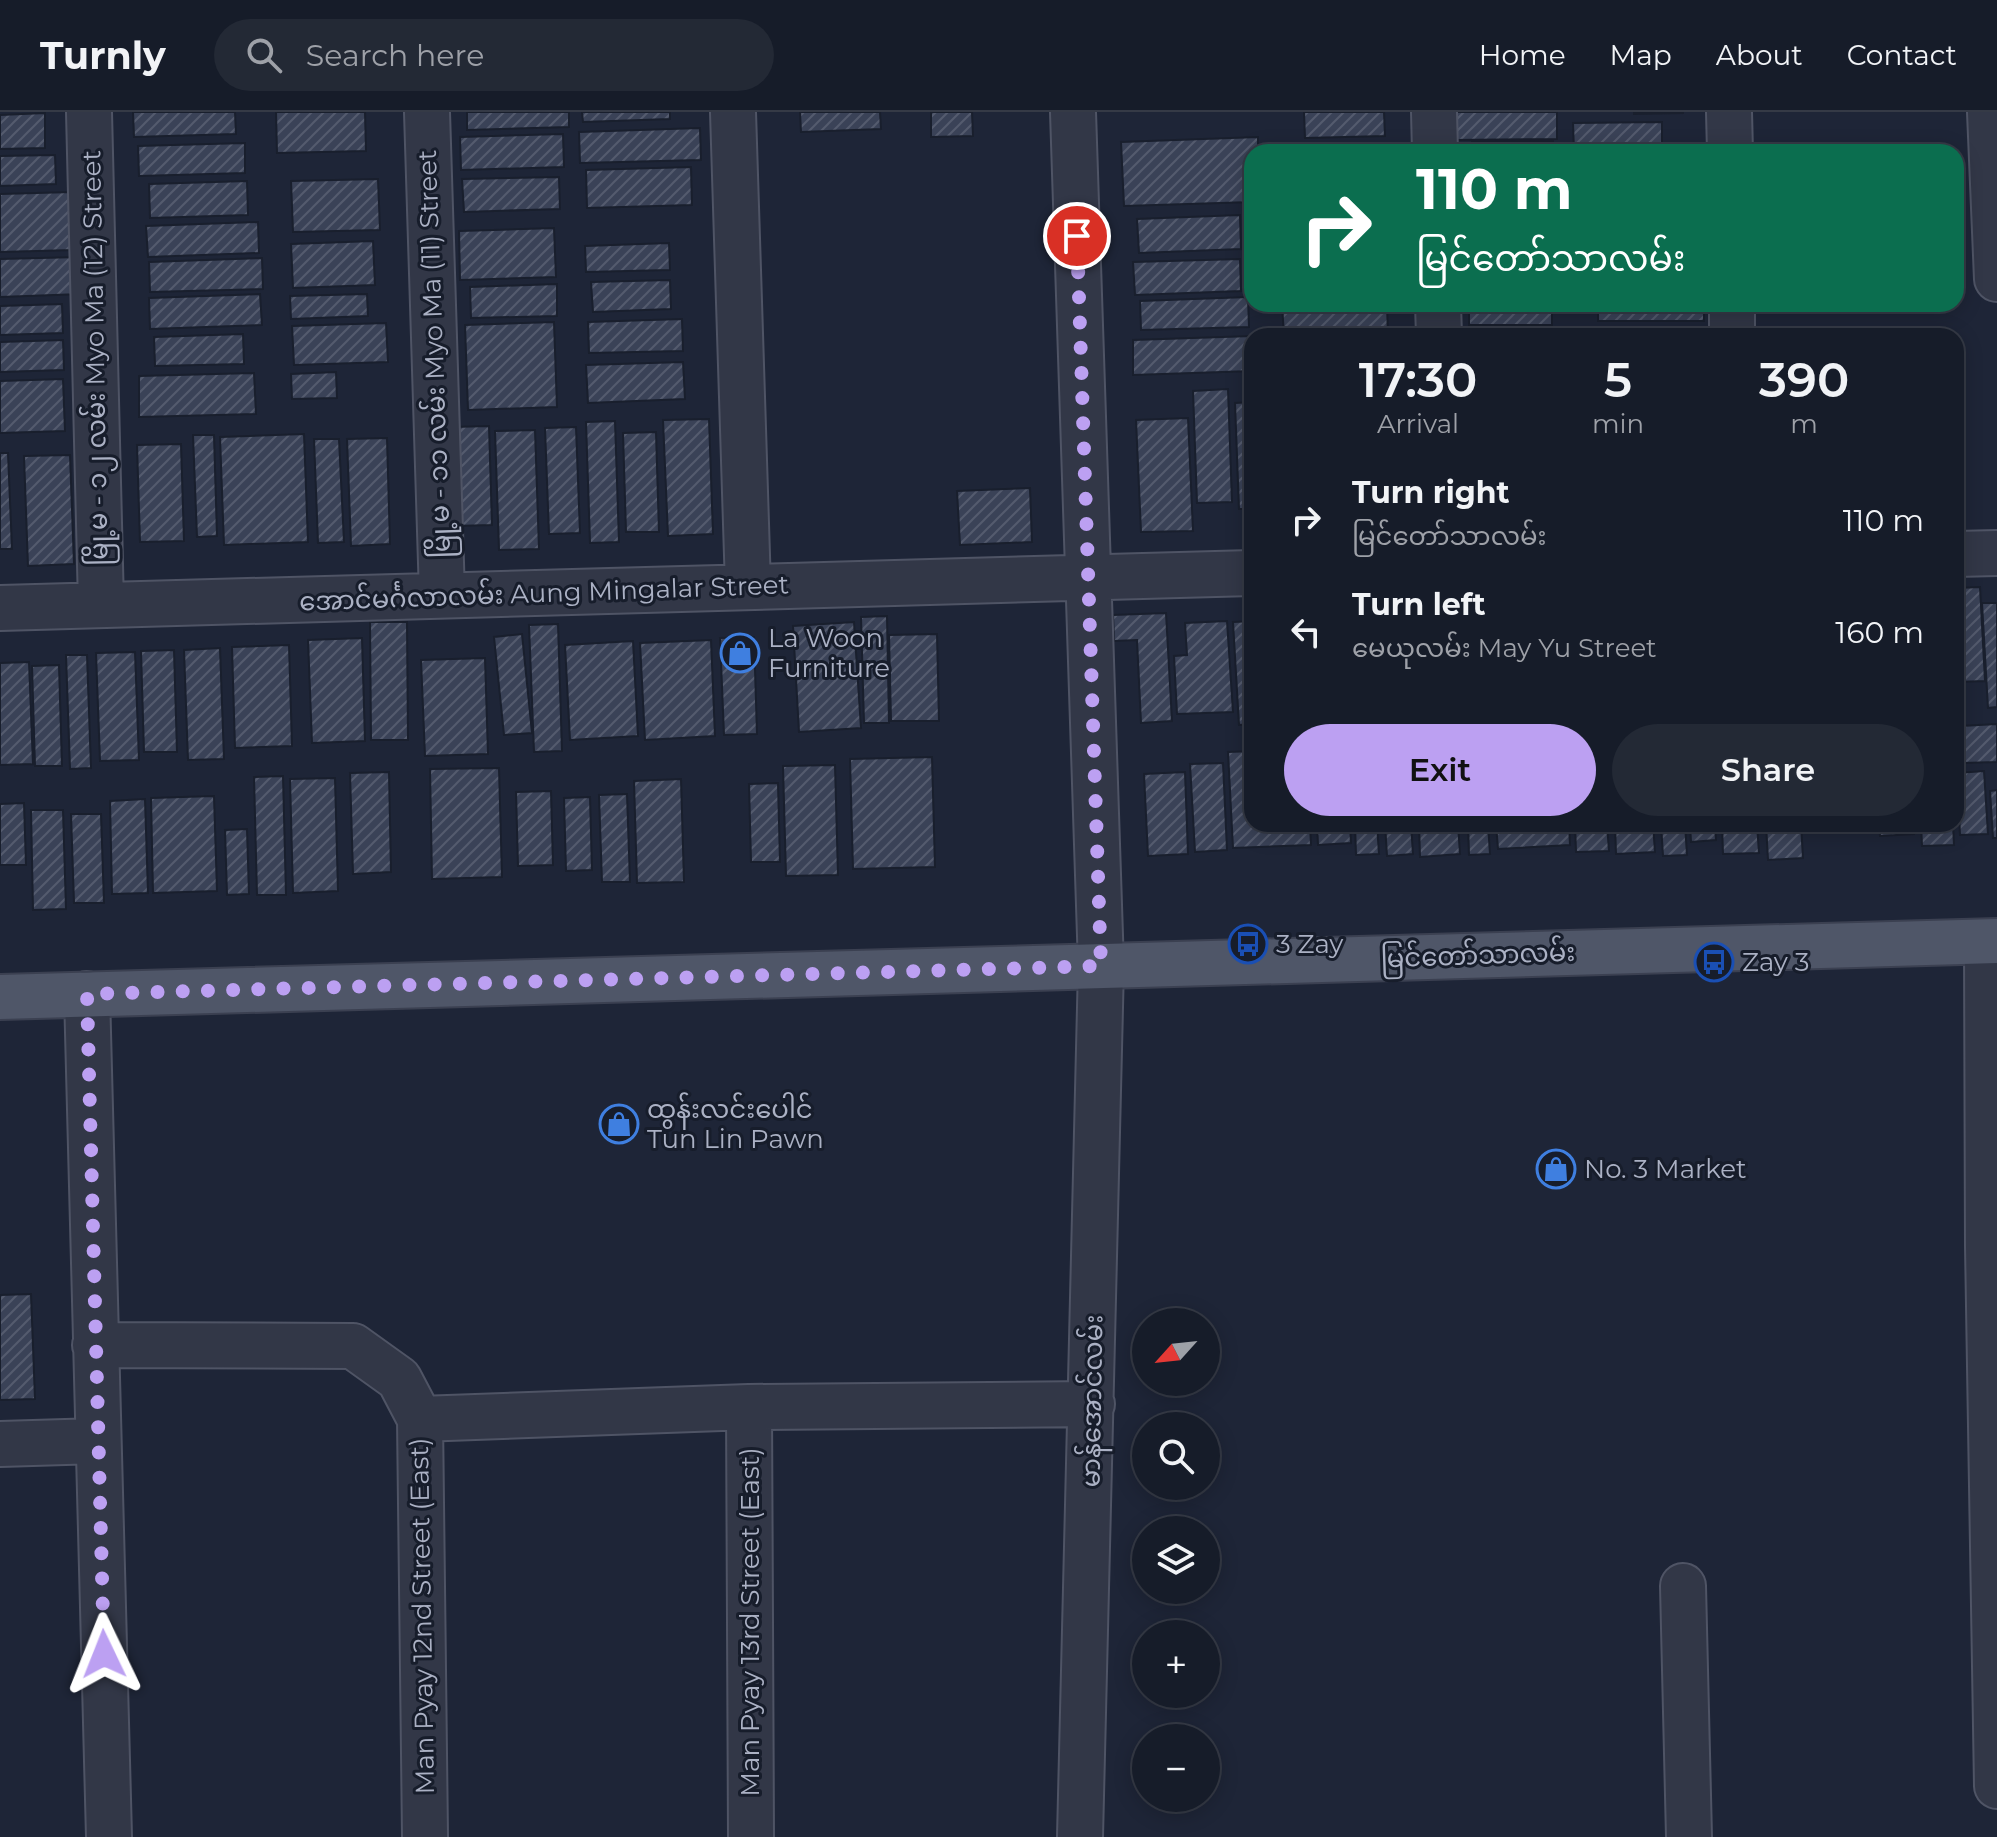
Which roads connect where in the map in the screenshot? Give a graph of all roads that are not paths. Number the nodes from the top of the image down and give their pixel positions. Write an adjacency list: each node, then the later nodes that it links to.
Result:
1 (89, 112): 17 (street, မြို့မ - ၁၂ လမ်း Myo Ma (12) Street)
2 (427, 112): 16 (street, မြို့မ - ၁၁ လမ်း Myo Ma (11) Street)
3 (733, 112): 15 (street)
4 (1073, 112): 14 (street, မာန်အောင်လမ်း)
5 (1434, 112): 8 (street)
6 (1729, 112): 9 (street)
7 (1990, 112): 10 (street)
8 (1435, 144)
9 (1730, 144)
10 (1997, 279)
11 (1997, 553): 12 (street)
12 (1964, 554)
13 (1244, 573): 14 (street, အောင်မင်္ဂလာလမ်း Aung Mingalar Street)
14 (1088, 577): 15 (street, အောင်မင်္ဂလာလမ်း Aung Mingalar Street); 20 (street, မာန်အောင်လမ်း)
15 (748, 587): 16 (street, အောင်မင်္ဂလာလမ်း Aung Mingalar Street)
16 (442, 595): 17 (street, အောင်မင်္ဂလာလမ်း Aung Mingalar Street)
17 (101, 605): 18 (street, အောင်မင်္ဂလာလမ်း Aung Mingalar Street)
18 (0, 608)
19 (1992, 941): 20 (main road, မြင်တော်သာလမ်း); 23 (street)
20 (1101, 966): 21 (main road, မြင်တော်သာလမ်း); 25 (street, မာန်အောင်လမ်း)
21 (87, 994): 22 (main road, မြင်တော်သာလမ်း); 24 (street)
22 (0, 997)
23 (1993, 1246): 31 (street)
24 (95, 1345): 27 (street, Man Pyay 12nd Street (East)); 28 (street)
25 (1092, 1404): 26 (street); 35 (street, မာန်အောင်လမ်း)
26 (749, 1407): 27 (street); 34 (street, Man Pyay 13rd Street (East))
27 (420, 1419): 33 (street, Man Pyay 12nd Street (East))
28 (98, 1441): 29 (street); 32 (street)
29 (0, 1444)
30 (1683, 1586): 36 (street)
31 (1997, 1786)
32 (109, 1837)
33 (425, 1837)
34 (751, 1837)
35 (1080, 1837)
36 (1689, 1837)

